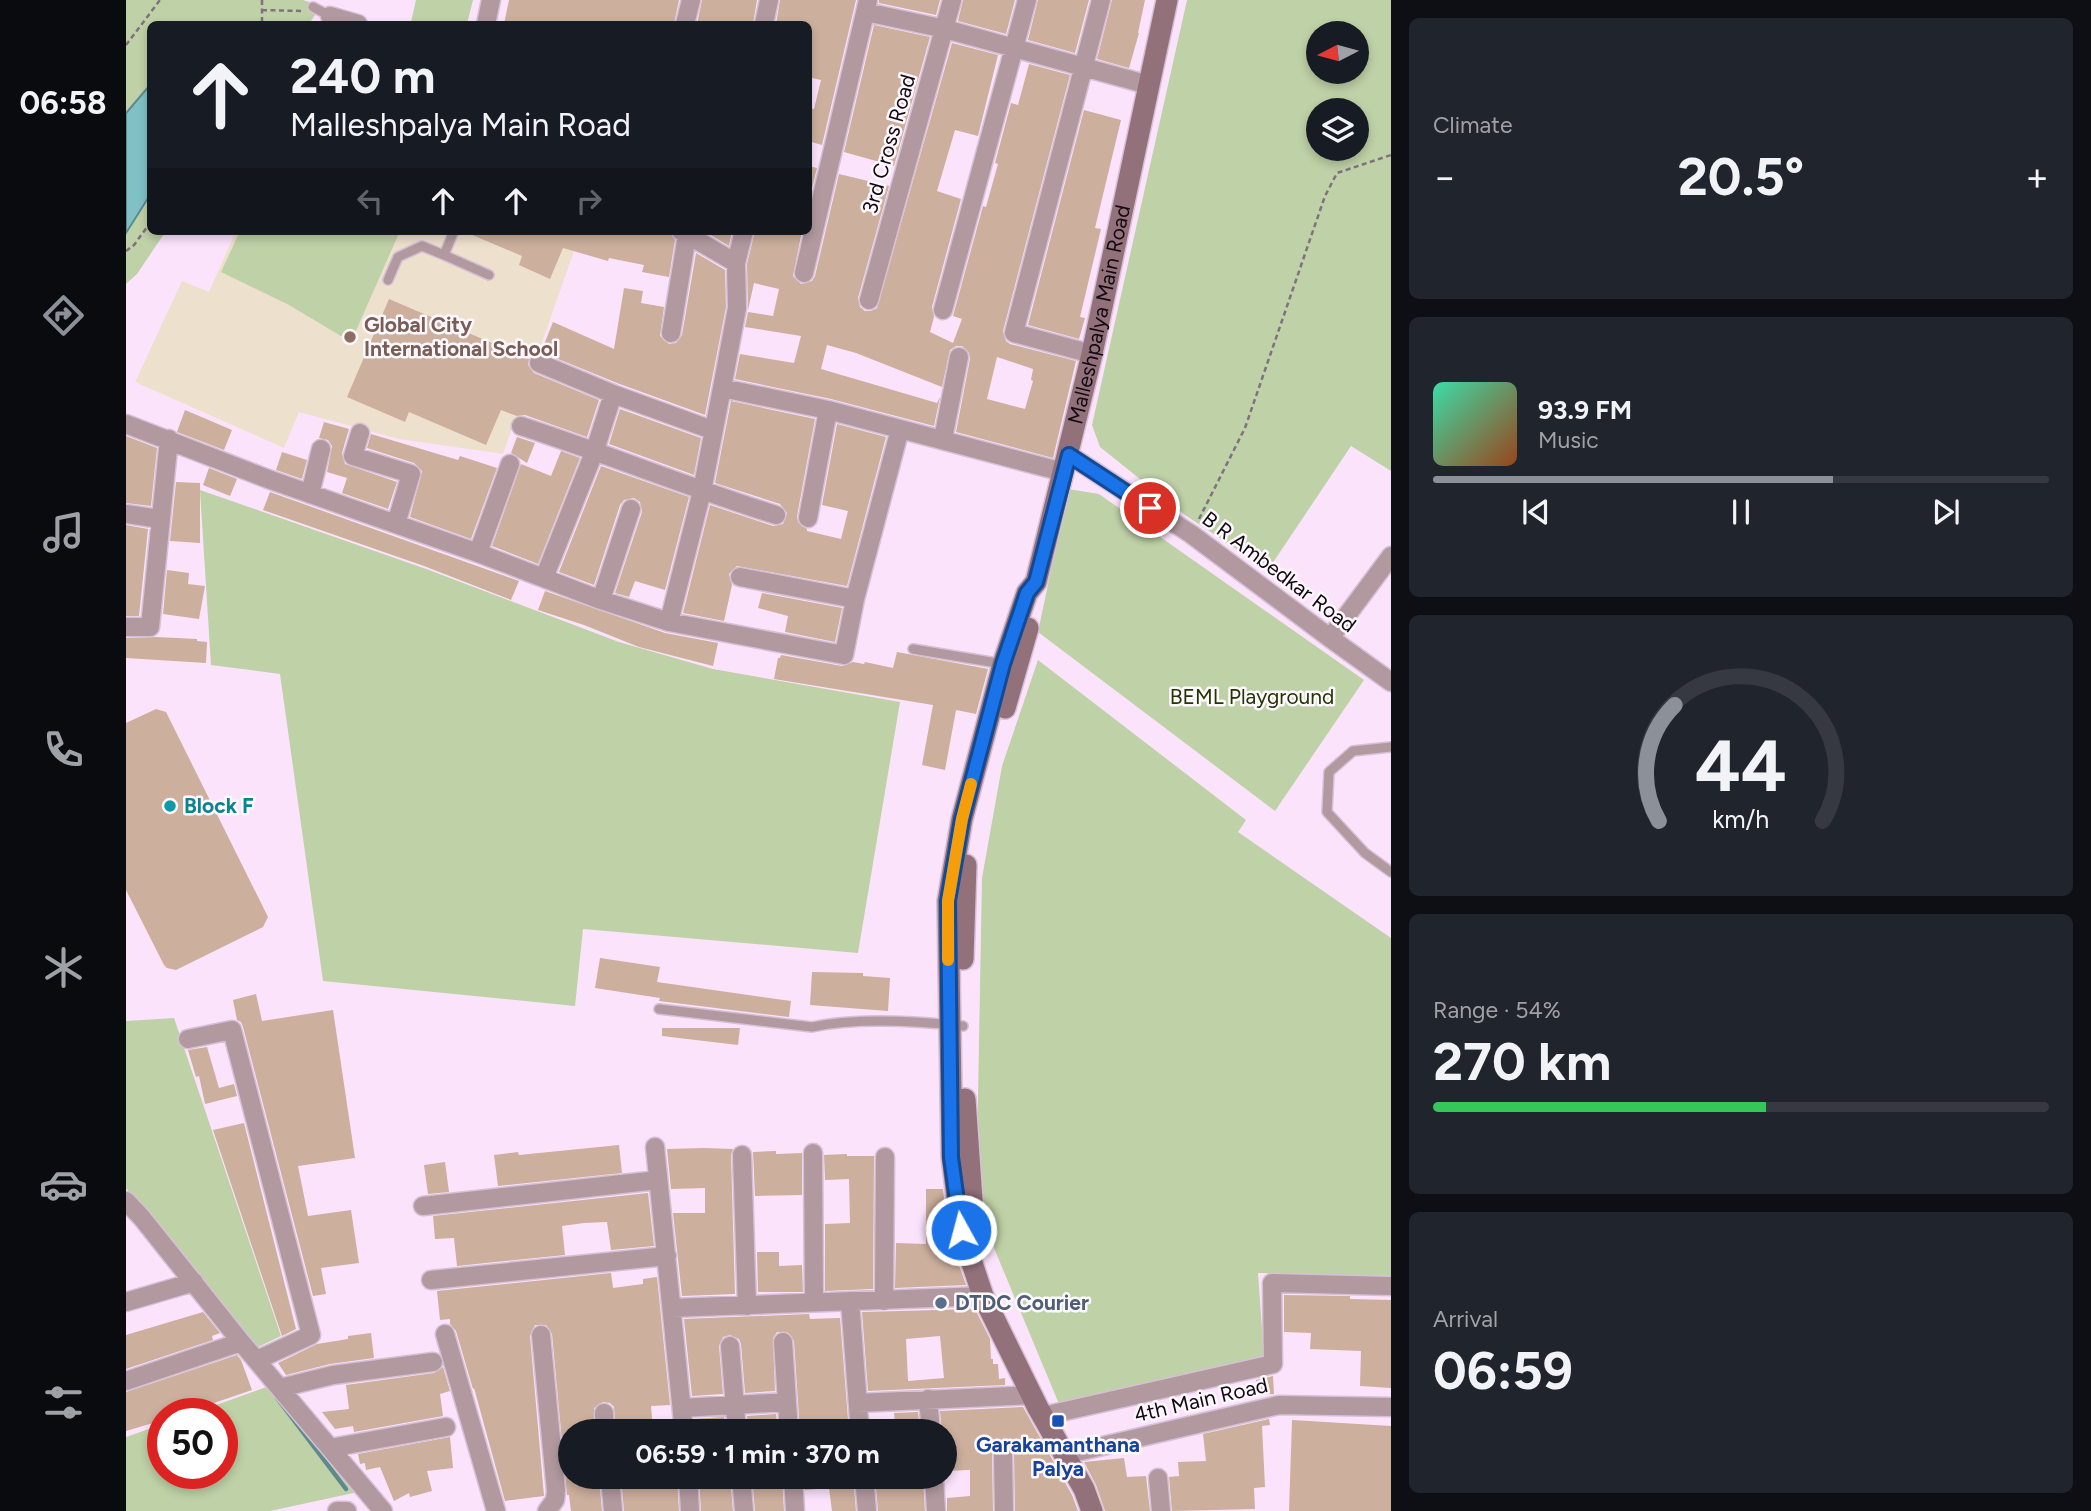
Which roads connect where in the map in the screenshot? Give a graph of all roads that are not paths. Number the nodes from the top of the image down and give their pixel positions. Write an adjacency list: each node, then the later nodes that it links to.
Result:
1 (491, 0): 12 (street)
2 (691, 0): 13 (street)
3 (769, 0): 14 (street)
4 (952, 0): 15 (street, 3rd Cross Road)
5 (1027, 0): 16 (street)
6 (1101, 0): 17 (street)
7 (1167, 0): 18 (main road, Malleshpalya Main Road)
8 (867, 6): 15 (street); 25 (street)
9 (313, 7): 10 (lane)
10 (330, 16): 11 (street)
11 (348, 21)
12 (487, 21)
13 (686, 21)
14 (765, 21)
15 (945, 29): 16 (street); 28 (street, 3rd Cross Road)
16 (1014, 49): 17 (street); 29 (street)
17 (1083, 68): 18 (street); 31 (street)
18 (1149, 85): 31 (main road, Malleshpalya Main Road)
19 (452, 235): 23 (lane)
20 (684, 235): 30 (street)
21 (687, 235): 24 (street)
22 (743, 235): 24 (street)
23 (444, 255): 26 (lane); 27 (lane)
24 (736, 263): 34 (street)
25 (804, 273)
26 (489, 275)
27 (387, 280)
28 (869, 300)
29 (943, 310)
30 (671, 333)
31 (1093, 354): 47 (main road, Malleshpalya Main Road)
32 (959, 356): 43 (street)
33 (539, 363): 35 (street)
34 (722, 388): 36 (street, B R Ambedkar Road); 40 (street)
35 (612, 394): 40 (street); 45 (street)
36 (828, 410): 39 (street, B R Ambedkar Road); 53 (street)
37 (126, 424): 42 (street)
38 (520, 426): 45 (street)
39 (900, 429): 43 (street, B R Ambedkar Road); 61 (street)
40 (712, 430): 48 (street)
41 (360, 433): 55 (street)
42 (169, 439): 49 (street); 54 (street)
43 (943, 439): 47 (street, B R Ambedkar Road)
44 (321, 449): 49 (street)
45 (595, 450): 48 (street); 59 (street)
46 (510, 464): 56 (street)
47 (1066, 464): 60 (main road, Malleshpalya Main Road); 65 (street, B R Ambedkar Road)
48 (702, 491): 52 (street); 63 (street)
49 (310, 494): 55 (street)
50 (631, 509): 62 (street)
51 (126, 514): 54 (street)
52 (776, 515)
53 (808, 517)
54 (160, 519): 64 (street)
55 (396, 524): 56 (street)
56 (478, 553): 59 (street)
57 (1391, 556): 65 (street)
58 (740, 577): 61 (street)
59 (544, 578): 62 (street)
60 (1036, 582): 67 (main road, Malleshpalya Main Road); 72 (main road)
61 (855, 599): 63 (street)
62 (601, 600): 63 (street)
63 (669, 622)
64 (126, 626)
65 (1330, 639): 68 (street, B R Ambedkar Road)
66 (913, 649): 67 (lane)
67 (1003, 664): 72 (main road, Malleshpalya Main Road)
68 (1391, 681)
69 (1391, 747): 70 (lane)
70 (1391, 872)
71 (659, 1009): 72 (lane)
72 (956, 1025): 86 (main road); 106 (main road)
73 (188, 1039): 98 (street)
74 (655, 1147): 78 (street)
75 (813, 1153): 90 (street)
76 (742, 1155): 91 (street)
77 (885, 1157): 88 (street)
78 (658, 1180): 80 (street); 82 (street)
79 (126, 1201): 81 (street)
80 (423, 1206)
81 (134, 1220): 84 (street)
82 (667, 1256): 83 (street); 92 (street)
83 (430, 1280)
84 (194, 1282): 89 (street); 95 (street)
85 (1391, 1286): 106 (street)
86 (983, 1296): 88 (street); 106 (main road)
87 (850, 1301): 88 (street); 90 (street); 104 (street)
88 (884, 1301)
89 (126, 1302)
90 (814, 1302): 91 (street)
91 (747, 1306): 92 (street)
92 (672, 1308): 108 (street)
93 (445, 1334): 130 (street)
94 (541, 1335): 131 (street)
95 (241, 1342): 98 (street); 100 (street)
96 (783, 1342): 103 (street)
97 (730, 1346): 105 (street)
98 (257, 1360): 101 (street)
99 (433, 1362): 101 (street)
100 (126, 1381)
101 (280, 1388): 117 (street)
102 (928, 1399): 104 (street); 106 (street); 115 (street)
103 (787, 1402): 105 (street); 113 (street)
104 (858, 1403): 114 (street)
105 (734, 1405): 108 (street); 112 (street)
106 (1038, 1406): 119 (main road)
107 (1391, 1407): 119 (street, 4th Main Road)
108 (682, 1408): 111 (street)
109 (604, 1413): 110 (street)
110 (605, 1419)
111 (683, 1419)
112 (736, 1419)
113 (788, 1419)
114 (859, 1419)
115 (930, 1419)
116 (446, 1427): 117 (street)
117 (330, 1448): 129 (street)
118 (1003, 1455): 138 (street)
119 (1064, 1455): 139 (main road)
120 (1158, 1478): 140 (street)
121 (611, 1489): 132 (street)
122 (689, 1489): 133 (street)
123 (742, 1489): 134 (street)
124 (794, 1489): 135 (street)
125 (865, 1489): 136 (street)
126 (935, 1489): 137 (street)
127 (337, 1511): 128 (street)
128 (347, 1511)
129 (383, 1511)
130 (496, 1511)
131 (547, 1511)
132 (613, 1511)
133 (690, 1511)
134 (744, 1511)
135 (795, 1511)
136 (867, 1511)
137 (936, 1511)
138 (1004, 1511)
139 (1092, 1511)
140 (1161, 1511)

